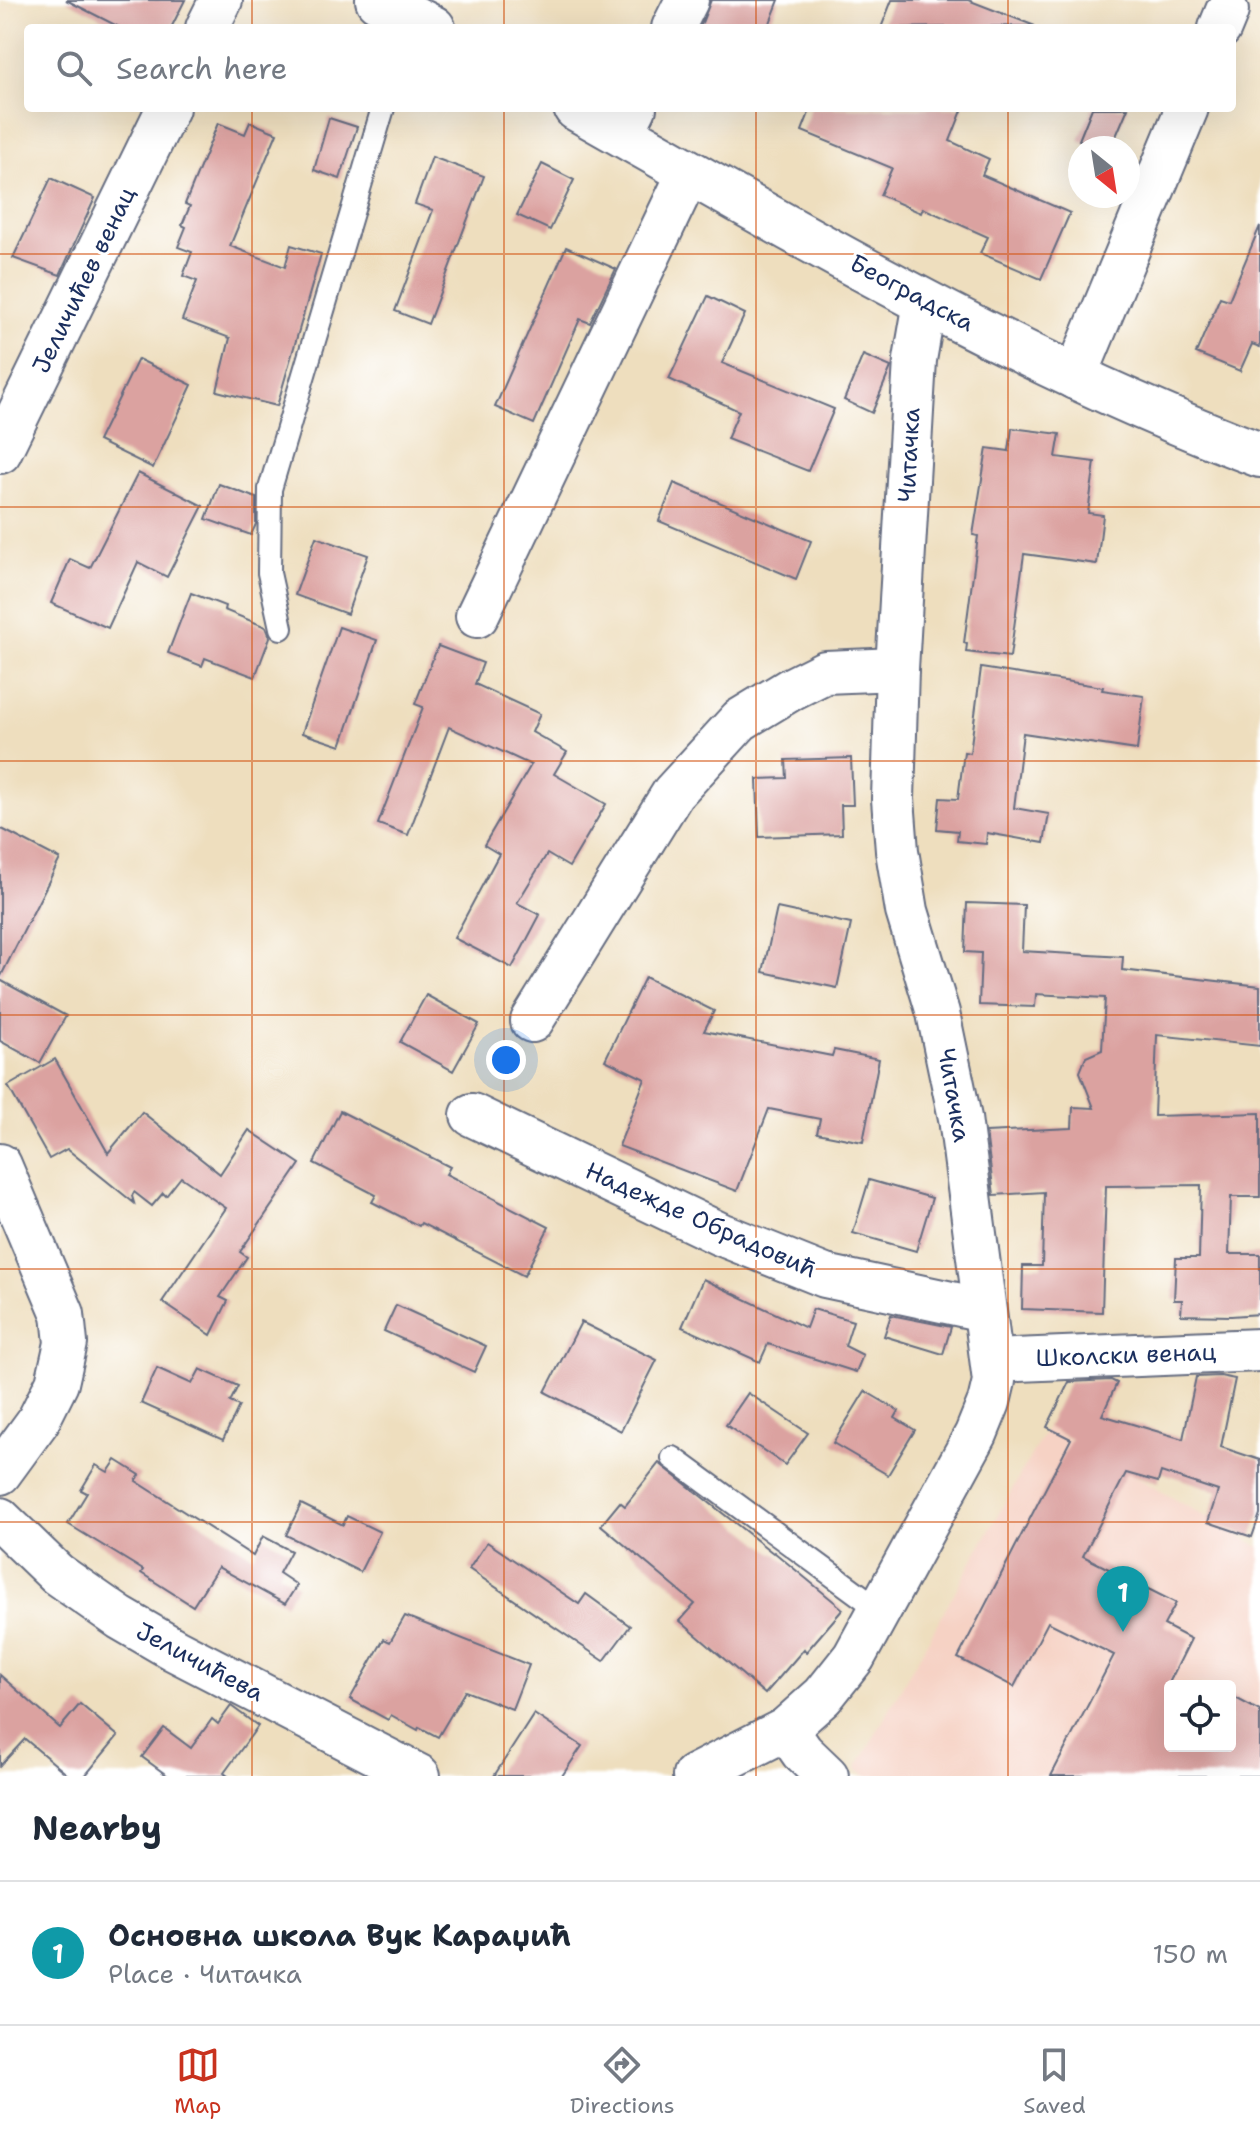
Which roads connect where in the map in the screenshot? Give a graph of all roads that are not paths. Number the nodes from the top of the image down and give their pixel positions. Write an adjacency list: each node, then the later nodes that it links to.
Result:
1 (221, 0): 4 (street)
2 (378, 0): 5 (main road)
3 (687, 0): 6 (street)
4 (209, 24)
5 (418, 24)
6 (675, 24)
7 (166, 112): 15 (street, Јеличићев венац)
8 (382, 112): 18 (lane)
9 (592, 112): 11 (main road, Београдска)
10 (1185, 112): 14 (street)
11 (629, 121): 12 (main road, Београдска)
12 (689, 172): 13 (main road, Београдска); 17 (street)
13 (925, 302): 14 (main road, Београдска); 19 (street, Читачка)
14 (1075, 378): 16 (main road, Београдска)
15 (0, 452)
16 (1260, 455)
17 (477, 616)
18 (281, 628)
19 (897, 669): 20 (street); 23 (street, Читачка)
20 (532, 1021)
21 (472, 1115): 23 (street, Надежде Обрадовић)
22 (0, 1165): 27 (street)
23 (984, 1310): 25 (street, Читачка)
24 (1260, 1350): 25 (street, Школски венац)
25 (992, 1361): 29 (street, Читачка)
26 (673, 1458): 29 (lane)
27 (0, 1473)
28 (0, 1519): 31 (street, Јеличићева)
29 (880, 1610): 30 (street, Читачка)
30 (786, 1729): 32 (street, Читачка); 33 (street)
31 (419, 1776)
32 (694, 1776)
33 (827, 1776)

